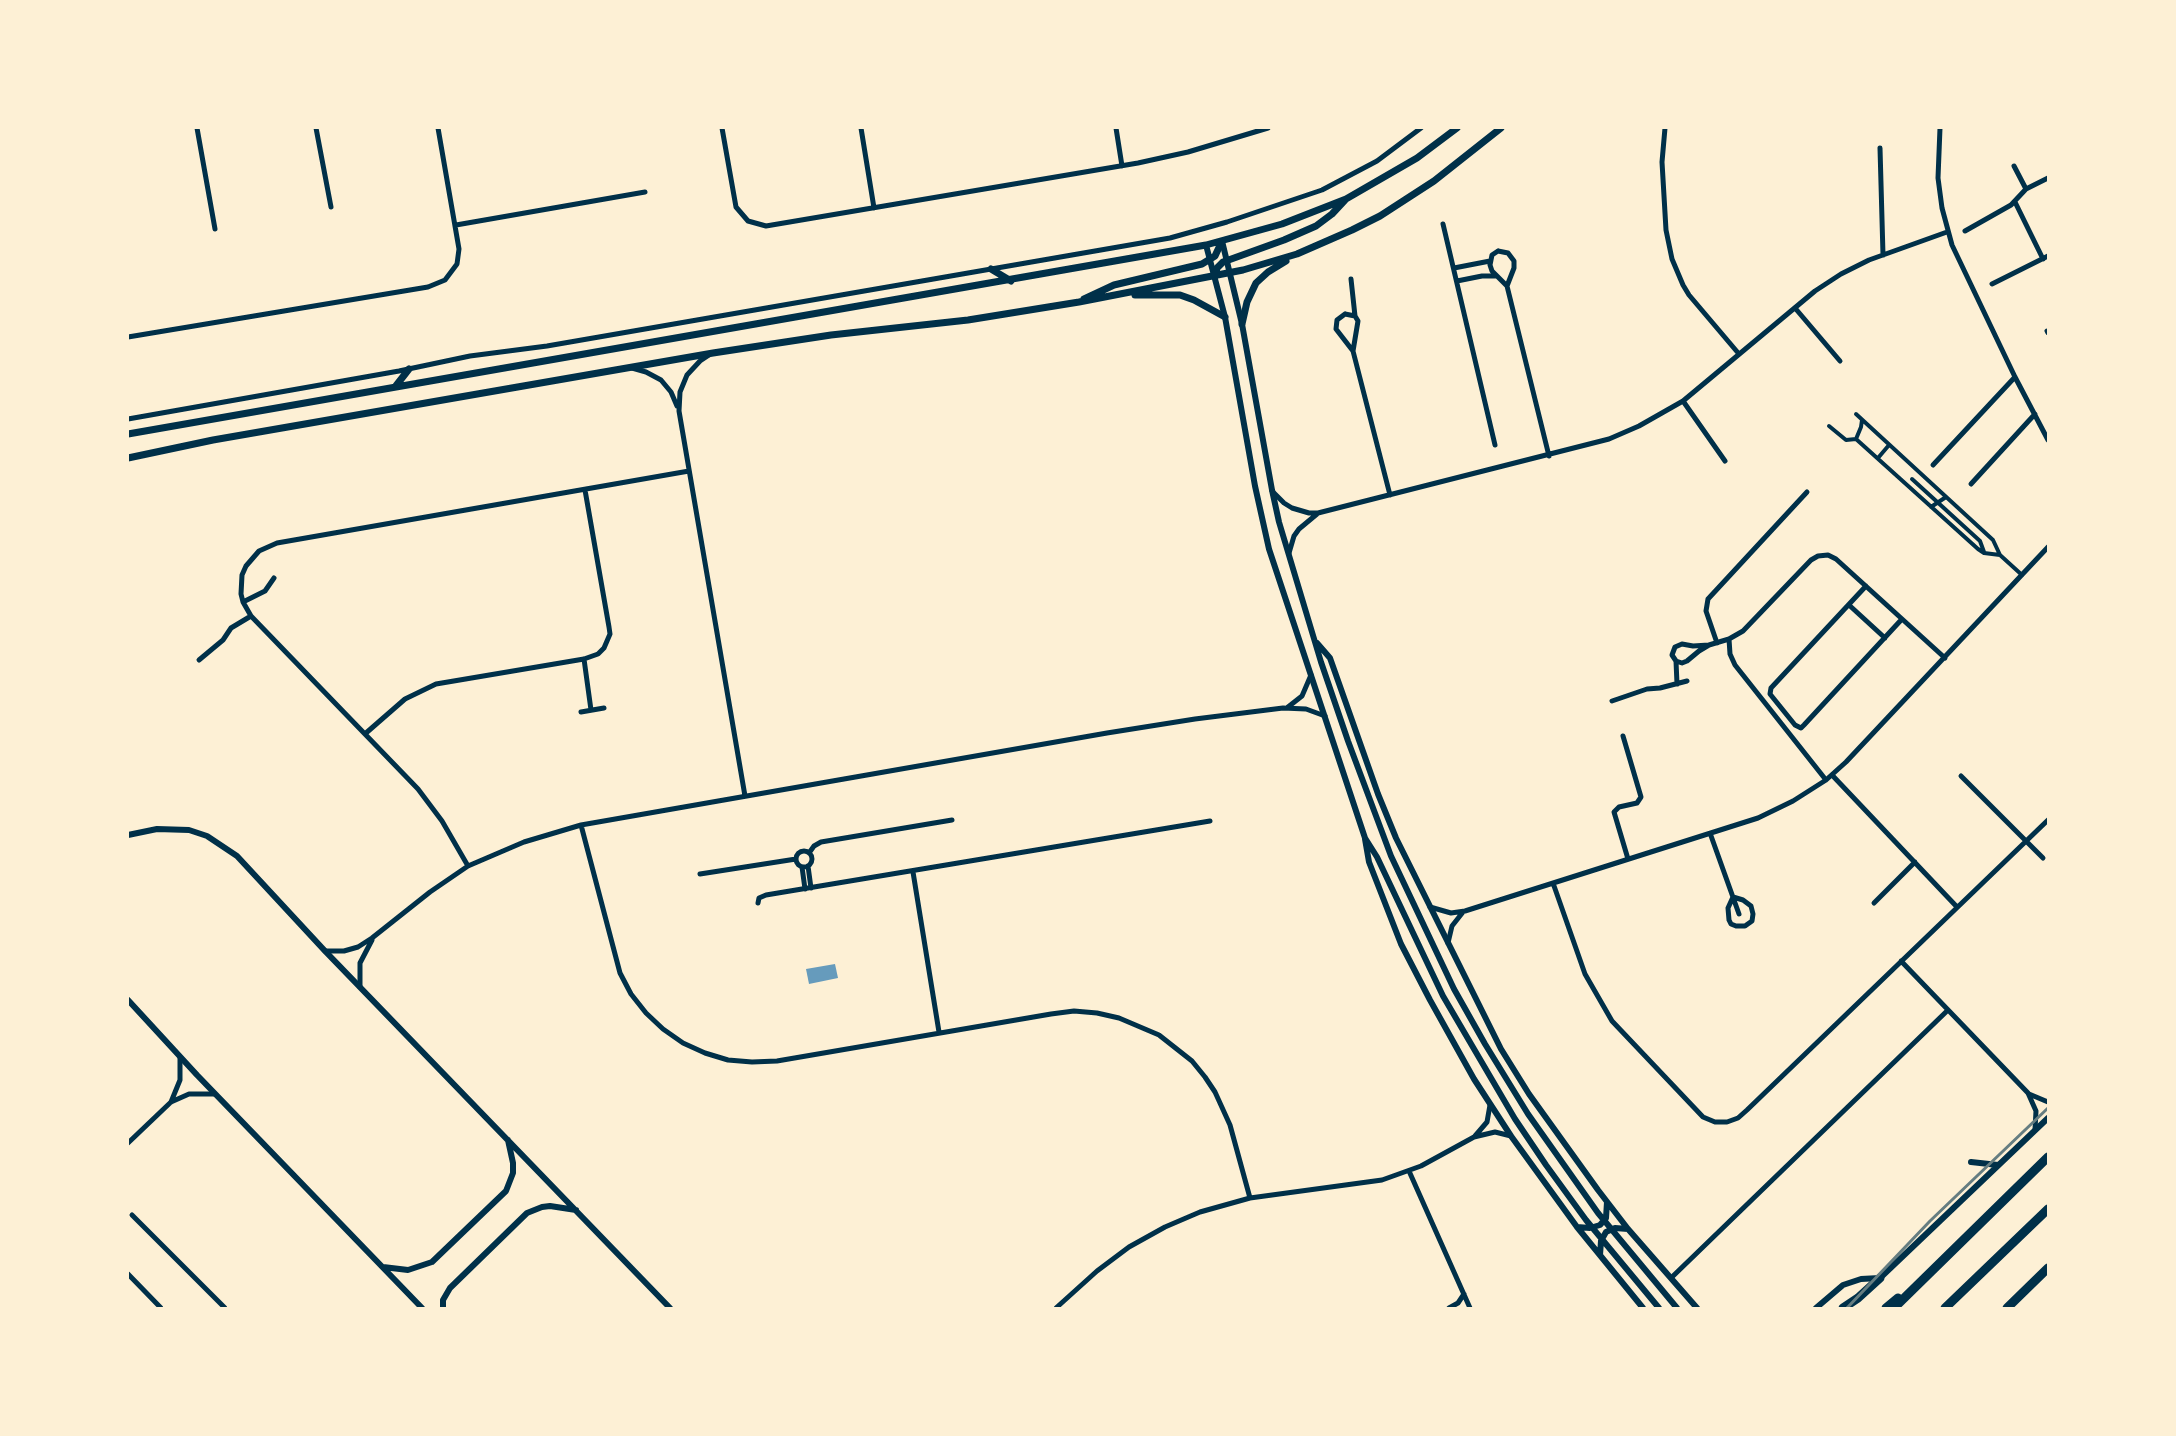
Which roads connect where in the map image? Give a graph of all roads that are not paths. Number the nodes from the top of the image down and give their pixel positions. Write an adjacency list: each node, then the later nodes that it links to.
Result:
1 (197, 128): 25 (street)
2 (316, 128): 21 (street)
3 (438, 128): 24 (street)
4 (722, 128): 22 (street)
5 (861, 128): 22 (street)
6 (1116, 128): 14 (street)
7 (1268, 128): 14 (street)
8 (1421, 128): 37 (street)
9 (1457, 128): 19 (main road)
10 (1500, 128): 30 (main road)
11 (1665, 128): 55 (street)
12 (1940, 128): 27 (street)
13 (1880, 148): 31 (street)
14 (1122, 166): 22 (street)
15 (2014, 166): 17 (street)
16 (2049, 178): 17 (street)
17 (2026, 189): 20 (street)
18 (645, 192): 24 (street)
19 (1346, 200): 28 (main road); 34 (main road)
20 (2015, 202): 26 (street); 32 (street)
21 (331, 207)
22 (874, 208)
23 (1443, 224): 36 (street)
24 (456, 225): 52 (street)
25 (215, 229)
26 (1965, 231)
27 (1947, 232): 31 (street); 59 (street)
28 (1222, 241): 29 (main road); 33 (main road); 34 (street)
29 (1206, 245): 33 (street); 42 (main road)
30 (1298, 254): 38 (main road); 51 (main road)
31 (1883, 255): 48 (street)
32 (2046, 257): 44 (street)
33 (1210, 260): 40 (street); 47 (main road)
34 (1227, 260): 38 (street); 40 (main road)
35 (1490, 261): 36 (street); 39 (street); 45 (street)
36 (1454, 268): 43 (street)
37 (991, 269): 42 (main road); 58 (street)
38 (1230, 273): 40 (main road); 51 (street)
39 (1498, 276): 43 (street); 45 (street)
40 (1215, 277): 46 (main road); 50 (street)
41 (1351, 279): 49 (street)
42 (1011, 280): 60 (main road)
43 (1457, 281): 72 (street)
44 (1992, 284)
45 (1507, 286): 73 (street)
46 (1112, 296): 47 (main road); 50 (main road)
47 (1079, 302): 54 (main road)
48 (1795, 308): 55 (street); 56 (street)
49 (1355, 316): 53 (street); 53 (street)
50 (1225, 317): 114 (street)
51 (1242, 324): 84 (street)
52 (128, 338)
53 (1353, 351): 86 (street)
54 (713, 353): 57 (main road); 62 (street)
55 (1739, 354): 61 (street)
56 (1840, 361)
57 (629, 368): 62 (street); 74 (main road)
58 (409, 369): 60 (main road); 65 (street)
59 (2015, 377): 64 (street); 77 (street)
60 (395, 387): 68 (main road)
61 (1683, 401): 73 (street); 76 (street)
62 (679, 411): 78 (street)
63 (1856, 414): 66 (street)
64 (2035, 414): 70 (street); 81 (street)
65 (128, 418)
66 (1862, 420): 69 (street); 71 (street)
67 (1829, 426): 69 (street)
68 (128, 434)
69 (1856, 439): 75 (street)
70 (2049, 440)
71 (1889, 444): 75 (street); 79 (street)
72 (1495, 445)
73 (1550, 456): 86 (street)
74 (128, 458)
75 (1878, 458): 82 (street)
76 (1725, 461)
77 (1933, 465)
78 (689, 471): 83 (street); 128 (street)
79 (1919, 472): 80 (street); 87 (street)
80 (1912, 479): 82 (street); 88 (street)
81 (1971, 484)
82 (1907, 485): 89 (street)
83 (585, 490): 101 (street); 111 (street)
84 (1272, 490): 90 (street); 95 (street)
85 (1807, 492): 108 (street)
86 (1390, 495): 90 (street)
87 (1946, 497): 88 (street); 91 (street)
88 (1938, 502): 89 (street); 92 (street)
89 (1931, 507): 93 (street)
90 (1318, 513): 95 (street)
91 (1970, 520): 92 (street); 97 (street)
92 (1963, 526): 93 (street); 96 (street)
93 (1958, 532): 96 (street)
94 (2049, 547): 98 (street)
95 (1289, 553): 107 (street)
96 (1984, 553): 97 (street)
97 (2000, 555): 98 (street)
98 (2022, 575): 110 (street)
99 (274, 578): 101 (street)
100 (1866, 586): 102 (street); 104 (street); 106 (street)
101 (243, 602): 103 (street)
102 (1849, 604): 105 (street); 105 (street)
103 (251, 616): 112 (street); 123 (street)
104 (1902, 619): 105 (street); 110 (street)
105 (1885, 638)
106 (1729, 639): 108 (street); 127 (street)
107 (1316, 642): 151 (street); 204 (street)
108 (1717, 643): 109 (street)
109 (1709, 645): 113 (street); 113 (street)
110 (1945, 658): 125 (street)
111 (584, 659): 120 (street); 123 (street)
112 (199, 660)
113 (1676, 661): 116 (street)
114 (1311, 675): 119 (street); 122 (street)
115 (1688, 681): 116 (street)
116 (1677, 684): 117 (street)
117 (1612, 701)
118 (604, 708): 120 (street)
119 (1283, 708): 122 (street); 128 (street)
120 (591, 710): 121 (street)
121 (581, 712)
122 (1325, 716): 135 (street)
123 (366, 733): 142 (street)
124 (1623, 736): 140 (street)
125 (1832, 775): 127 (street); 141 (street)
126 (1961, 776): 136 (street)
127 (1826, 780): 133 (street)
128 (745, 795): 132 (street)
129 (2049, 819): 136 (street)
130 (952, 820): 137 (street)
131 (1210, 821): 144 (street)
132 (581, 825): 142 (street); 162 (street)
133 (1710, 833): 140 (street); 148 (street)
134 (128, 837): 157 (street)
135 (1365, 838): 168 (street); 203 (street)
136 (2026, 841): 138 (street); 152 (street)
137 (809, 853): 139 (street); 143 (street)
138 (2043, 858)
139 (796, 859): 143 (street); 145 (street)
140 (1628, 859): 146 (street)
141 (1915, 862): 150 (street); 152 (street)
142 (468, 866): 155 (street)
143 (805, 867): 147 (street)
144 (913, 872): 147 (street); 162 (street)
145 (700, 874)
146 (1553, 883): 153 (street); 158 (street)
147 (808, 888): 149 (street)
148 (1733, 897): 148 (street); 154 (street)
149 (758, 903)
150 (1874, 903)
151 (1430, 907): 153 (street); 156 (street)
152 (1957, 907): 158 (street)
153 (1465, 911): 156 (street)
154 (1739, 914)
155 (372, 938): 157 (street); 159 (street)
156 (1448, 945): 180 (street)
157 (325, 951): 159 (street)
158 (1901, 961): 161 (street)
159 (360, 987): 173 (street)
160 (128, 1000): 163 (street)
161 (1948, 1010): 164 (street); 191 (street)
162 (939, 1032): 179 (street)
163 (180, 1057): 165 (street); 166 (street)
164 (2028, 1093): 167 (street); 170 (street)
165 (215, 1094): 166 (street); 188 (street)
166 (171, 1102): 174 (street)
167 (2049, 1102)
168 (1490, 1105): 171 (street); 172 (street)
169 (2049, 1118): 170 (street)
170 (2036, 1130): 177 (street)
171 (1511, 1136): 172 (street); 184 (street)
172 (1474, 1137): 178 (street)
173 (508, 1140): 182 (street); 188 (street)
174 (128, 1143)
175 (2049, 1157): 187 (highway)
176 (1971, 1162): 177 (street)
177 (1998, 1165): 192 (street)
178 (1409, 1171): 179 (street); 193 (street)
179 (1250, 1198): 199 (street)
180 (1607, 1202): 184 (street); 185 (street)
181 (2049, 1209): 210 (highway)
182 (577, 1210): 197 (street); 198 (street)
183 (132, 1215): 195 (street)
184 (1577, 1227): 186 (street)
185 (1628, 1229): 186 (street); 191 (street)
186 (1600, 1256): 202 (street)
187 (1943, 1259): 208 (highway); 209 (highway)
188 (382, 1267): 196 (street)
189 (2049, 1268): 211 (highway)
190 (128, 1274): 194 (street)
191 (1671, 1278): 205 (street)
192 (1880, 1278): 206 (street); 207 (highway)
193 (1464, 1294): 200 (street); 201 (street)
194 (161, 1308)
195 (225, 1308)
196 (422, 1308)
197 (443, 1308)
198 (670, 1308)
199 (1056, 1308)
200 (1449, 1308)
201 (1470, 1308)
202 (1643, 1308)
203 (1659, 1308)
204 (1677, 1308)
205 (1697, 1308)
206 (1815, 1308)
207 (1843, 1308)
208 (1886, 1308)
209 (1894, 1308)
210 (1945, 1308)
211 (2007, 1308)

